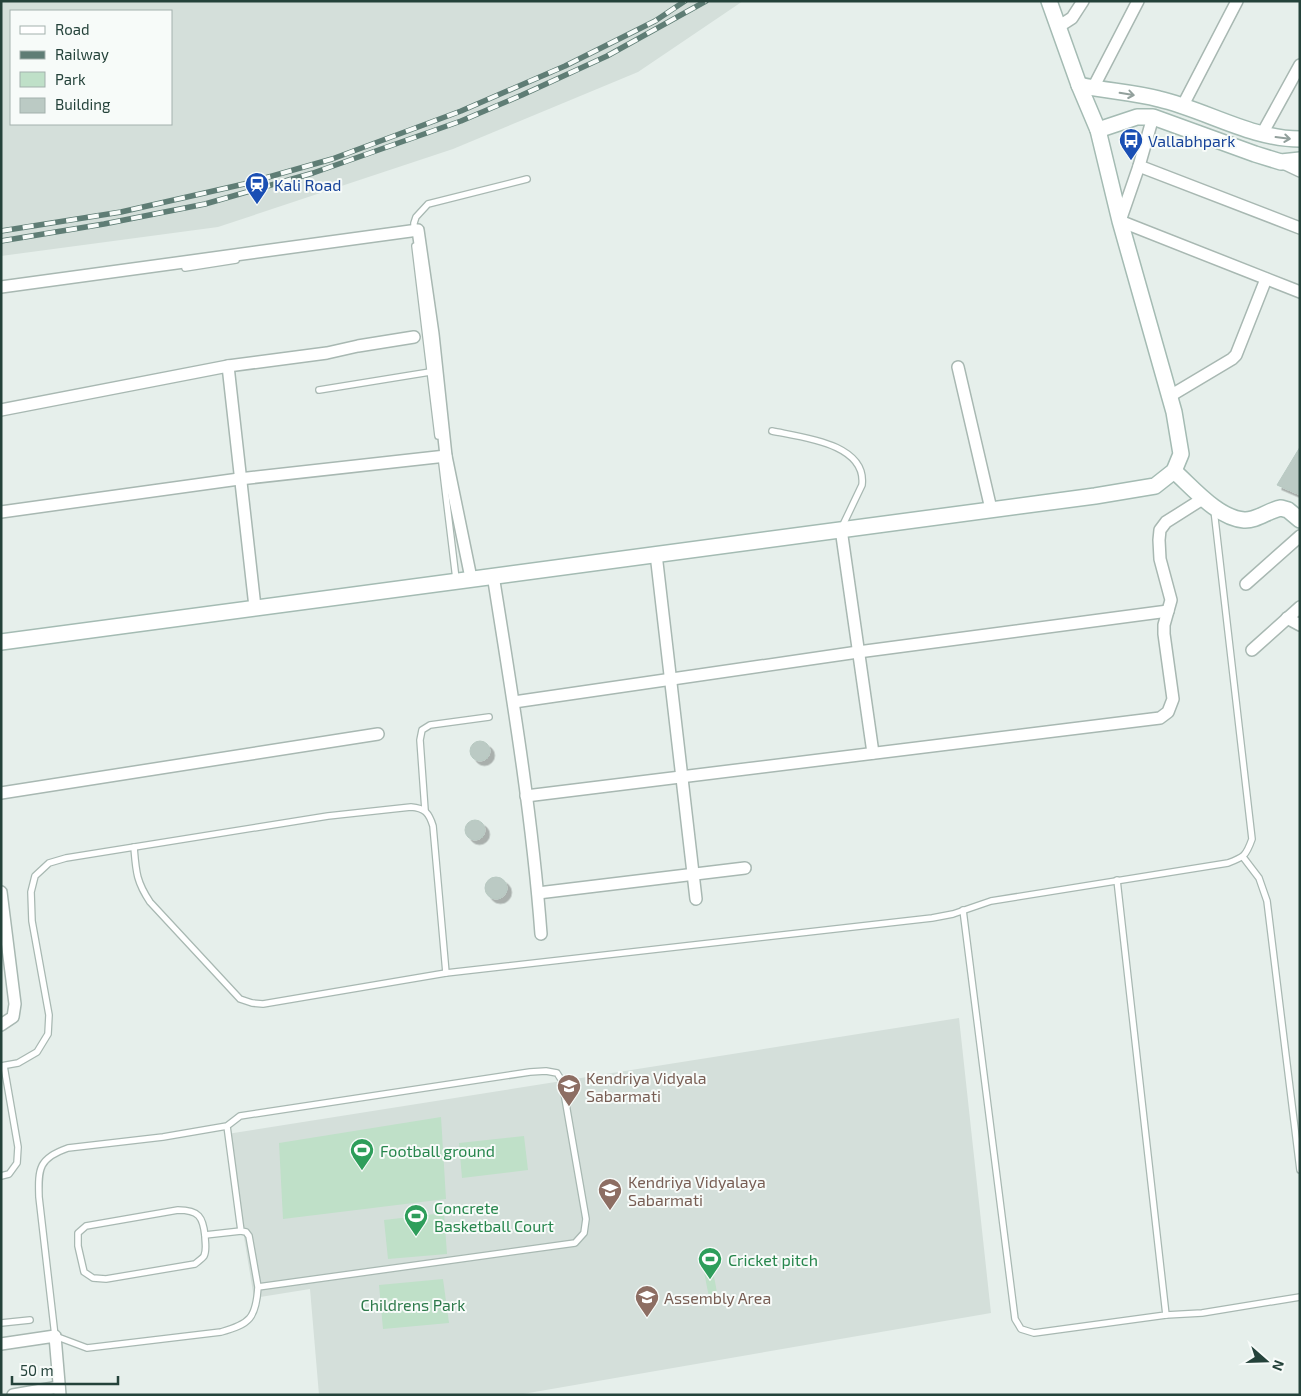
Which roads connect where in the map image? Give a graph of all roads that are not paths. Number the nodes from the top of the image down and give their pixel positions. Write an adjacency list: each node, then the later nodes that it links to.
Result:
1 (1049, 1): 5 (main road)
2 (1082, 1): 5 (street)
3 (1138, 1): 7 (street)
4 (1237, 1): 8 (street)
5 (1058, 27): 7 (main road)
6 (1300, 65): 11 (street)
7 (1086, 87): 8 (main road, one-way to 8); 10 (main road)
8 (1182, 107): 11 (main road)
9 (1153, 117): 10 (main road); 14 (main road); 15 (street)
10 (1098, 130): 18 (main road)
11 (1262, 134): 12 (main road, one-way to 12)
12 (1300, 139)
13 (1300, 160): 14 (main road)
14 (1281, 162): 16 (street)
15 (1139, 166): 18 (street); 19 (street)
16 (1300, 172)
17 (527, 179): 20 (lane)
18 (1120, 221): 22 (street); 30 (main road)
19 (1300, 228)
20 (414, 232): 21 (lane); 23 (street); 28 (lane); 33 (street)
21 (185, 268)
22 (1266, 279): 24 (street); 30 (street)
23 (1, 286)
24 (1300, 292)
25 (414, 337): 26 (street)
26 (228, 366): 31 (street); 35 (street)
27 (958, 366): 37 (street)
28 (430, 372): 29 (lane); 33 (lane)
29 (318, 390)
30 (1170, 396): 34 (main road)
31 (1, 410)
32 (772, 432): 40 (lane)
33 (444, 456): 35 (street); 44 (street)
34 (1174, 472): 36 (main road); 37 (main road)
35 (240, 480): 38 (street); 46 (street)
36 (1208, 502): 39 (main road); 48 (street); 64 (lane)
37 (991, 509): 40 (main road)
38 (1, 512)
39 (1300, 520)
40 (841, 529): 42 (main road); 53 (street)
41 (1300, 536): 45 (street)
42 (656, 554): 43 (main road); 54 (street)
43 (493, 575): 44 (main road); 55 (street)
44 (464, 579): 46 (main road)
45 (1246, 584)
46 (255, 606): 51 (main road)
47 (1300, 607): 49 (street)
48 (1168, 612): 53 (street); 58 (street)
49 (1288, 618): 50 (street); 52 (street)
50 (1300, 625)
51 (1, 642)
52 (1252, 650)
53 (858, 652): 54 (street); 58 (street)
54 (670, 680): 55 (street); 59 (street)
55 (514, 702): 61 (street)
56 (489, 716): 62 (lane)
57 (378, 734): 60 (street)
58 (873, 753): 59 (street)
59 (682, 776): 61 (street); 66 (street)
60 (1, 793)
61 (526, 796): 69 (street)
62 (425, 810): 63 (lane); 73 (lane)
63 (134, 847): 73 (lane); 75 (lane)
64 (1243, 858): 67 (lane); 77 (lane)
65 (744, 868): 66 (street)
66 (694, 874): 69 (street); 70 (street)
67 (1117, 880): 71 (lane); 83 (lane)
68 (1, 892): 74 (street)
69 (538, 893): 72 (street)
70 (696, 899)
71 (963, 910): 73 (lane); 83 (lane)
72 (541, 934)
73 (446, 973)
74 (1, 1025)
75 (2, 1066): 78 (lane)
76 (227, 1126): 79 (lane); 81 (lane); 86 (lane)
77 (1300, 1170)
78 (1, 1176)
79 (241, 1231): 80 (lane); 81 (lane)
80 (205, 1235): 80 (lane)
81 (258, 1287): 86 (lane)
82 (1300, 1297): 83 (lane)
83 (1166, 1315)
84 (30, 1320): 85 (lane)
85 (1, 1323)
86 (55, 1336): 87 (street); 88 (street)
87 (1, 1344)
88 (59, 1391): 89 (street)
89 (13, 1395)

